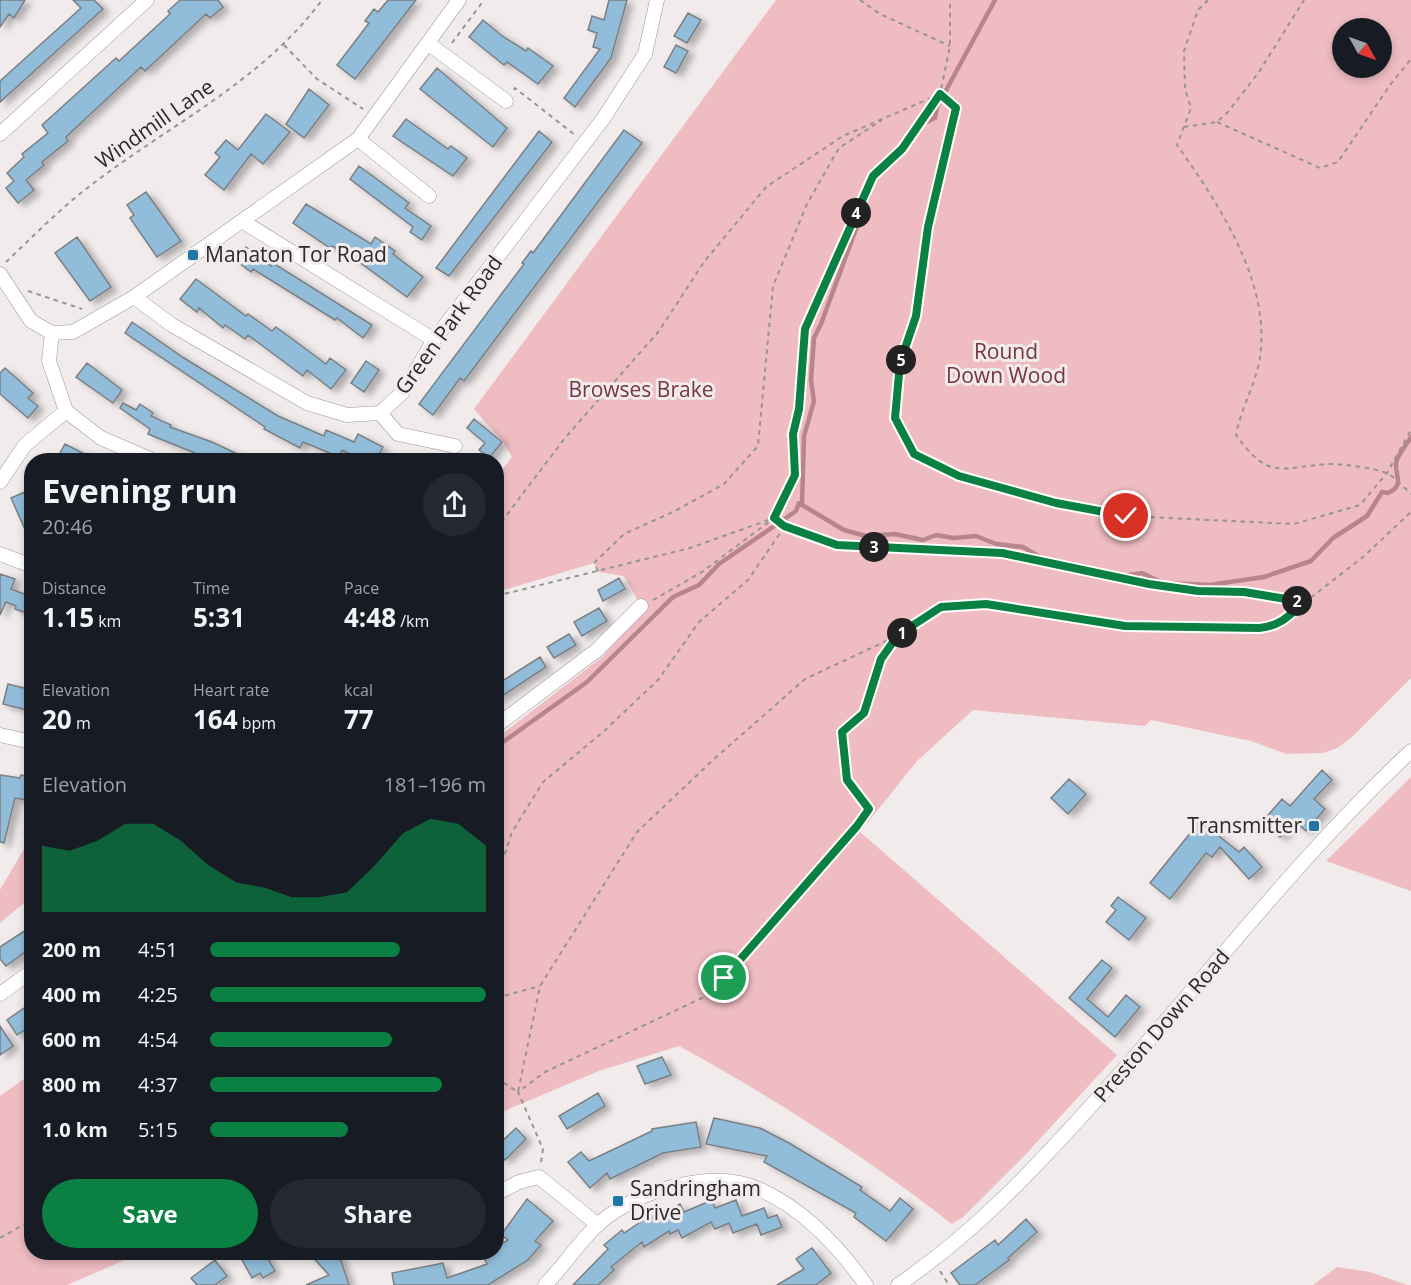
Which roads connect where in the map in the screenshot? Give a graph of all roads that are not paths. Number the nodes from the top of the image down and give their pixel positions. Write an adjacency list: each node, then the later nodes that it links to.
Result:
1 (147, 0): 6 (street)
2 (459, 0): 4 (street)
3 (657, 0): 13 (street, Green Park Road)
4 (429, 44): 5 (street); 7 (street)
5 (506, 101)
6 (0, 134)
7 (358, 140): 8 (street); 9 (street)
8 (429, 196)
9 (242, 221): 11 (street); 13 (street)
10 (4, 280): 12 (street)
11 (134, 297): 12 (street); 15 (street, Green Park Road)
12 (52, 333): 14 (street)
13 (434, 340): 15 (street, Green Park Road)
14 (66, 411): 17 (street); 18 (street)
15 (380, 413): 16 (street)
16 (455, 446)
17 (136, 453)
18 (0, 482)
19 (0, 554): 20 (street)
20 (24, 563)
21 (641, 606): 22 (street)
22 (504, 720)
23 (0, 735): 24 (street)
24 (24, 740)
25 (1411, 751): 32 (street, Preston Down Road)
26 (24, 977): 27 (street)
27 (0, 994)
28 (504, 1190): 29 (street)
29 (598, 1225): 30 (street); 31 (street)
30 (545, 1285)
31 (866, 1285)
32 (898, 1285)

